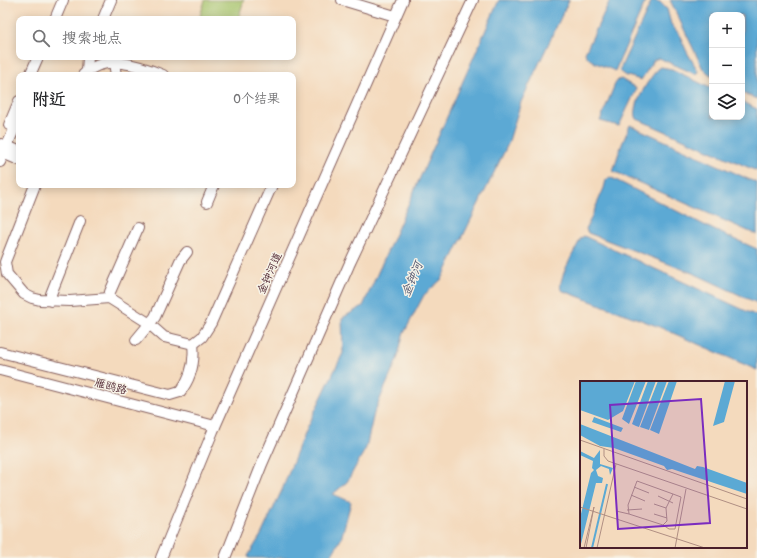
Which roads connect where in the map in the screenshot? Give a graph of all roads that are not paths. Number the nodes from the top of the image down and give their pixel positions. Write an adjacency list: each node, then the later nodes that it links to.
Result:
1 (63, 0): 7 (street)
2 (69, 0): 8 (street)
3 (111, 0): 9 (street)
4 (342, 0): 10 (street)
5 (403, 0): 10 (street, 金钟河道)
6 (473, 0): 44 (street)
7 (56, 16)
8 (62, 16)
9 (104, 16)
10 (395, 16): 42 (street, 金钟河道)
11 (37, 60): 15 (street)
12 (44, 60): 16 (street)
13 (87, 60): 17 (street)
14 (114, 63): 18 (street); 19 (street); 20 (street)
15 (31, 72)
16 (38, 72)
17 (85, 72)
18 (88, 72)
19 (116, 72)
20 (155, 72)
21 (16, 110): 23 (street)
22 (16, 124): 23 (street)
23 (2, 150): 24 (street); 25 (street)
24 (16, 151)
25 (16, 158)
26 (34, 188): 33 (street)
27 (213, 188): 29 (street)
28 (271, 188): 38 (street)
29 (207, 202)
30 (80, 221): 35 (street)
31 (138, 228): 34 (street)
32 (187, 252): 36 (street)
33 (4, 277): 35 (street)
34 (109, 298): 35 (street); 36 (street)
35 (50, 301)
36 (150, 325): 37 (street); 38 (street)
37 (136, 340)
38 (193, 344): 39 (street)
39 (0, 352)
40 (0, 370): 42 (street, 雁鸥路)
41 (0, 376): 42 (street, 雁鸥路)
42 (214, 428): 43 (street, 金钟河道)
43 (161, 558)
44 (225, 558)

